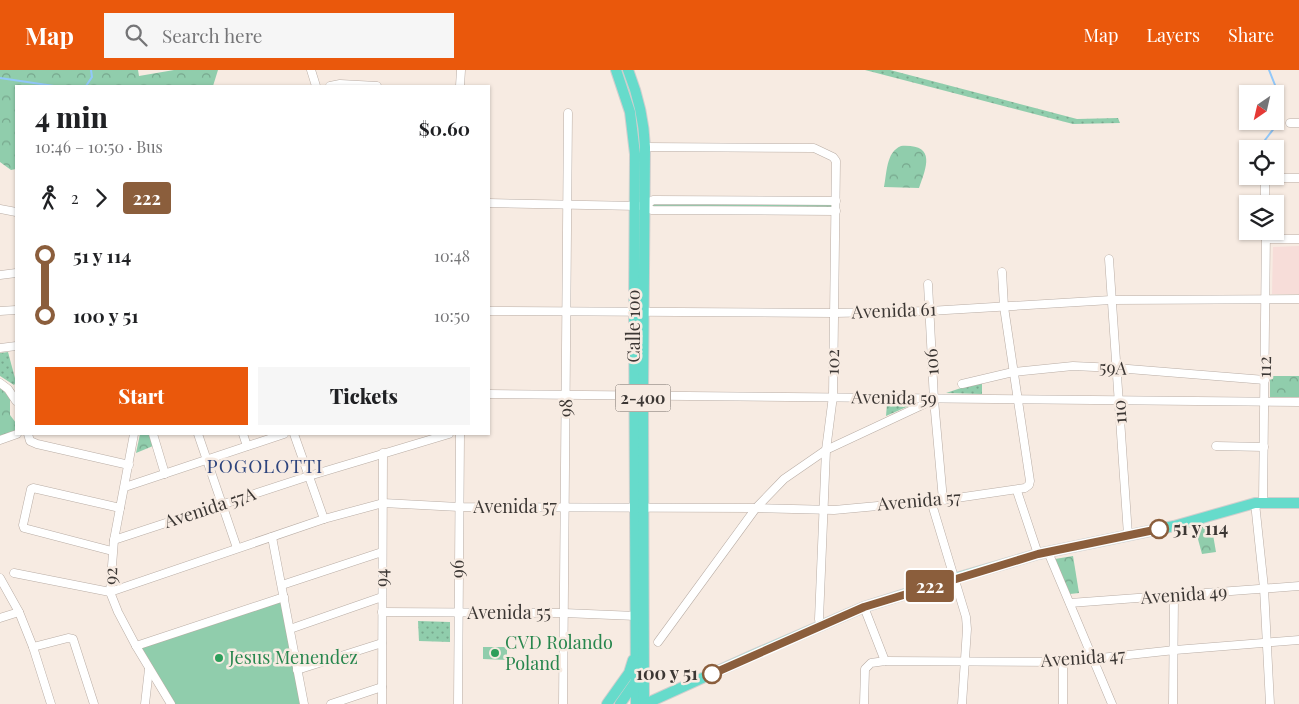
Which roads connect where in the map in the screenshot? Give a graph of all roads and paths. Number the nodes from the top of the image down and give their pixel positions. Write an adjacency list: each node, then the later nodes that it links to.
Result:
1 (311, 70): 5 (street)
2 (461, 70): 8 (street)
3 (616, 70): 18 (main road, Calle 100 / 2-400)
4 (628, 70): 12 (main road, Calle 100 / 2-400)
5 (316, 85)
6 (335, 85): 7 (street)
7 (351, 85)
8 (460, 85)
9 (568, 113): 17 (street, 98)
10 (1290, 123): 11 (street)
11 (1299, 123)
12 (645, 147): 15 (street, 102); 19 (main road, Calle 100 / 2-400)
13 (1299, 178): 14 (street)
14 (1265, 195)
15 (836, 201): 19 (street); 21 (street, 102)
16 (490, 203): 17 (street)
17 (568, 205): 18 (street); 38 (street, 98)
18 (634, 206): 19 (street); 39 (main road, Calle 100 / 2-400)
19 (645, 206): 21 (street); 39 (main road, Calle 100 / 2-400)
20 (0, 209): 22 (street)
21 (836, 211): 41 (street, 102)
22 (15, 212)
23 (1284, 237): 24 (street)
24 (1299, 239)
25 (1266, 240): 31 (street, 112)
26 (1110, 259): 33 (street, 110)
27 (1002, 272): 34 (street)
28 (15, 273): 29 (street)
29 (0, 275)
30 (928, 284): 40 (street, 106)
31 (1266, 299): 32 (street, Avenida 61); 33 (street, Avenida 61); 46 (street, 112)
32 (1299, 299)
33 (1111, 300): 34 (street, Avenida 61); 44 (street, 110)
34 (1004, 307): 40 (street, Avenida 61); 45 (street)
35 (15, 310): 36 (street)
36 (0, 311)
37 (490, 311): 38 (street, Avenida 61)
38 (566, 311): 39 (street, Avenida 61); 50 (street, 98)
39 (639, 311): 41 (street, Avenida 61); 51 (main road, Calle 100 / 2-400)
40 (929, 311): 41 (street, Avenida 61); 54 (street, 106)
41 (834, 313): 52 (street, 102)
42 (15, 346): 43 (street)
43 (0, 348)
44 (1116, 368): 45 (street, 59A); 46 (street, 59A); 56 (street, 110)
45 (1013, 372): 48 (street, 59A); 55 (street)
46 (1265, 380): 57 (street, 112)
47 (0, 384): 53 (street)
48 (962, 384)
49 (490, 394): 50 (street, Avenida 59)
50 (566, 395): 51 (street, Avenida 59); 88 (street, 98)
51 (639, 395): 52 (street, Avenida 59); 90 (main road, Calle 100 / 2-400)
52 (833, 396): 54 (street, Avenida 59); 73 (street, 102)
53 (15, 400)
54 (934, 400): 55 (street, Avenida 59); 73 (street); 81 (street, 106)
55 (1018, 400): 56 (street, Avenida 59); 80 (street, Avenida 57)
56 (1120, 401): 57 (street, Avenida 59); 94 (street, 110)
57 (1265, 402): 58 (street, Avenida 59); 72 (street, 112)
58 (1299, 402)
59 (15, 435): 69 (street)
60 (134, 435): 76 (street, 92)
61 (153, 435): 77 (street)
62 (198, 435): 75 (street)
63 (243, 435): 70 (street)
64 (281, 435): 70 (street)
65 (294, 435): 78 (street)
66 (446, 435): 74 (street, Avenida 57A)
67 (460, 435): 87 (street, 96)
68 (29, 437): 76 (street)
69 (0, 440)
70 (247, 446): 75 (street)
71 (1216, 446): 72 (street)
72 (1264, 447): 84 (street, 112)
73 (826, 450): 91 (street); 92 (street, 102)
74 (383, 453): 78 (street, Avenida 57A); 83 (street, 94)
75 (207, 460): 77 (street); 86 (street)
76 (129, 465): 79 (street, 92)
77 (165, 474): 79 (street)
78 (309, 476): 86 (street, Avenida 57A); 93 (street)
79 (125, 487): 89 (street, 92)
80 (1017, 491): 81 (street, Avenida 57); 100 (street)
81 (943, 500): 82 (street, Avenida 57)
82 (931, 501): 92 (street, Avenida 57); 103 (street)
83 (383, 503): 87 (street, Avenida 57); 93 (street, Avenida 57); 99 (street, 94)
84 (1259, 503): 85 (main road); 94 (main road); 106 (street, 112)
85 (1299, 503)
86 (222, 505): 96 (street, Avenida 57A); 97 (street)
87 (459, 507): 88 (street, Avenida 57); 115 (street, 96)
88 (565, 507): 90 (street, Avenida 57); 116 (street, 98)
89 (120, 508): 96 (street, 92); 98 (street)
90 (639, 508): 91 (street, Avenida 57); 117 (main road, Calle 100 / 2-400); 135 (main road, Calle 100 / 2-400)
91 (756, 508): 92 (street, Avenida 57); 122 (street)
92 (823, 510): 119 (street, 102)
93 (324, 519): 95 (street, Avenida 57)
94 (1128, 535): 100 (main road)
95 (272, 537): 97 (street, Avenida 57); 104 (street)
96 (114, 540): 98 (street, 92)
97 (237, 548): 107 (street, Avenida 57)
98 (112, 551): 107 (street, 92)
99 (382, 552): 104 (street); 110 (street, 94)
100 (1043, 553): 103 (main road); 111 (street)
101 (14, 573): 107 (street)
102 (0, 578): 113 (street)
103 (953, 579): 112 (main road); 131 (street)
104 (282, 585): 108 (street)
105 (1299, 586): 106 (street, Avenida 49)
106 (1264, 588): 109 (street, Avenida 49); 123 (street, 112)
107 (110, 592): 126 (street, 92)
108 (284, 596): 120 (street); 126 (street)
109 (1174, 596): 111 (street, Avenida 49); 128 (street)
110 (382, 597): 114 (street, 94); 120 (street)
111 (1070, 603): 129 (street)
112 (864, 607): 119 (main road); 130 (street)
113 (18, 612): 118 (street); 125 (street)
114 (382, 612): 115 (street, Avenida 55); 124 (street, 94)
115 (458, 613): 116 (street, Avenida 55); 146 (street, 96)
116 (564, 613): 117 (street, Avenida 55); 147 (street, 98)
117 (636, 616): 127 (main road, Calle 100 / 2-400)
118 (0, 618)
119 (820, 626): 138 (main road)
120 (290, 629): 134 (street)
121 (1299, 640): 123 (street, Avenida 47)
122 (658, 642)
123 (1267, 642): 128 (street, Avenida 47); 157 (street, 112)
124 (382, 643): 134 (street); 137 (street, 94)
125 (33, 646): 139 (street); 140 (street)
126 (136, 646): 133 (street, 92)
127 (636, 650): 136 (main road, Calle 100 / 2-400); 148 (main road)
128 (1175, 650): 129 (street, Avenida 47); 156 (street)
129 (1094, 659): 132 (street, Avenida 47); 155 (street)
130 (885, 661): 131 (street, Avenida 47); 152 (street, Avenida 47)
131 (965, 661): 132 (street, Avenida 47); 153 (street)
132 (1062, 662): 154 (street)
133 (149, 669): 141 (street); 142 (street, 92)
134 (297, 670): 143 (street)
135 (643, 670): 136 (main road); 138 (main road); 151 (main road, Calle 100 / 2-400)
136 (636, 682): 149 (main road); 150 (main road, Calle 100 / 2-400)
137 (382, 686): 144 (street); 145 (street, 94)
138 (664, 695): 151 (main road)
139 (92, 703)
140 (51, 704)
141 (145, 704)
142 (171, 704)
143 (304, 704)
144 (331, 704)
145 (382, 704)
146 (458, 704)
147 (563, 704)
148 (607, 704)
149 (620, 704)
150 (636, 704)
151 (645, 704)
152 (864, 704)
153 (962, 704)
154 (1063, 704)
155 (1112, 704)
156 (1173, 704)
157 (1270, 704)

